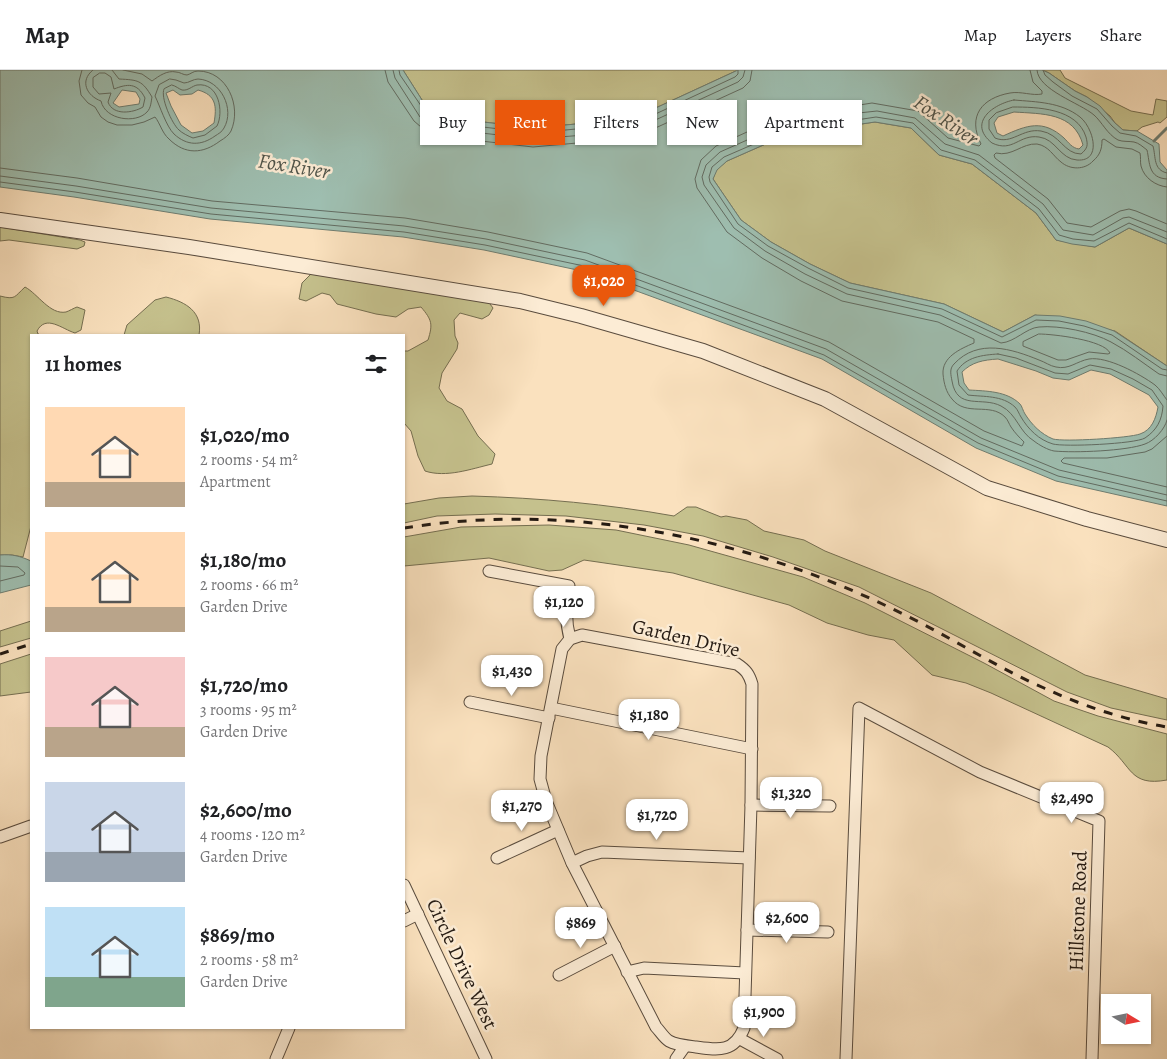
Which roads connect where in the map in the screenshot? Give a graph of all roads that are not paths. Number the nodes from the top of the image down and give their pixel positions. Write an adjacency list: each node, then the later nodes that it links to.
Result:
1 (0, 220): 2 (street)
2 (1167, 540)
3 (489, 571): 4 (street)
4 (570, 639): 6 (street); 7 (street, Garden Drive)
5 (470, 702): 6 (street)
6 (550, 713): 7 (street); 11 (street)
7 (752, 749): 8 (street, Garden Drive)
8 (751, 805): 9 (street); 14 (street, Garden Drive)
9 (830, 806)
10 (30, 826): 12 (street)
11 (558, 830): 13 (street); 15 (street)
12 (0, 837)
13 (497, 858)
14 (749, 858): 15 (street); 19 (street, Garden Drive)
15 (572, 863): 21 (street)
16 (405, 887): 17 (street, Circle Drive West)
17 (418, 914): 18 (street); 30 (street, Circle Drive West)
18 (405, 920)
19 (747, 930): 20 (street); 23 (street, Garden Drive)
20 (828, 932)
21 (615, 946): 22 (street); 24 (street)
22 (628, 972): 23 (street); 27 (street)
23 (745, 973): 26 (street, Garden Drive)
24 (559, 975)
25 (289, 1029): 29 (street)
26 (740, 1039): 28 (street); 32 (street)
27 (685, 1046): 28 (street); 31 (street)
28 (712, 1056)
29 (276, 1059)
30 (486, 1059)
31 (676, 1059)
32 (777, 1059)
33 (846, 1059): 34 (street, Hillstone Road)
34 (1092, 1059)

